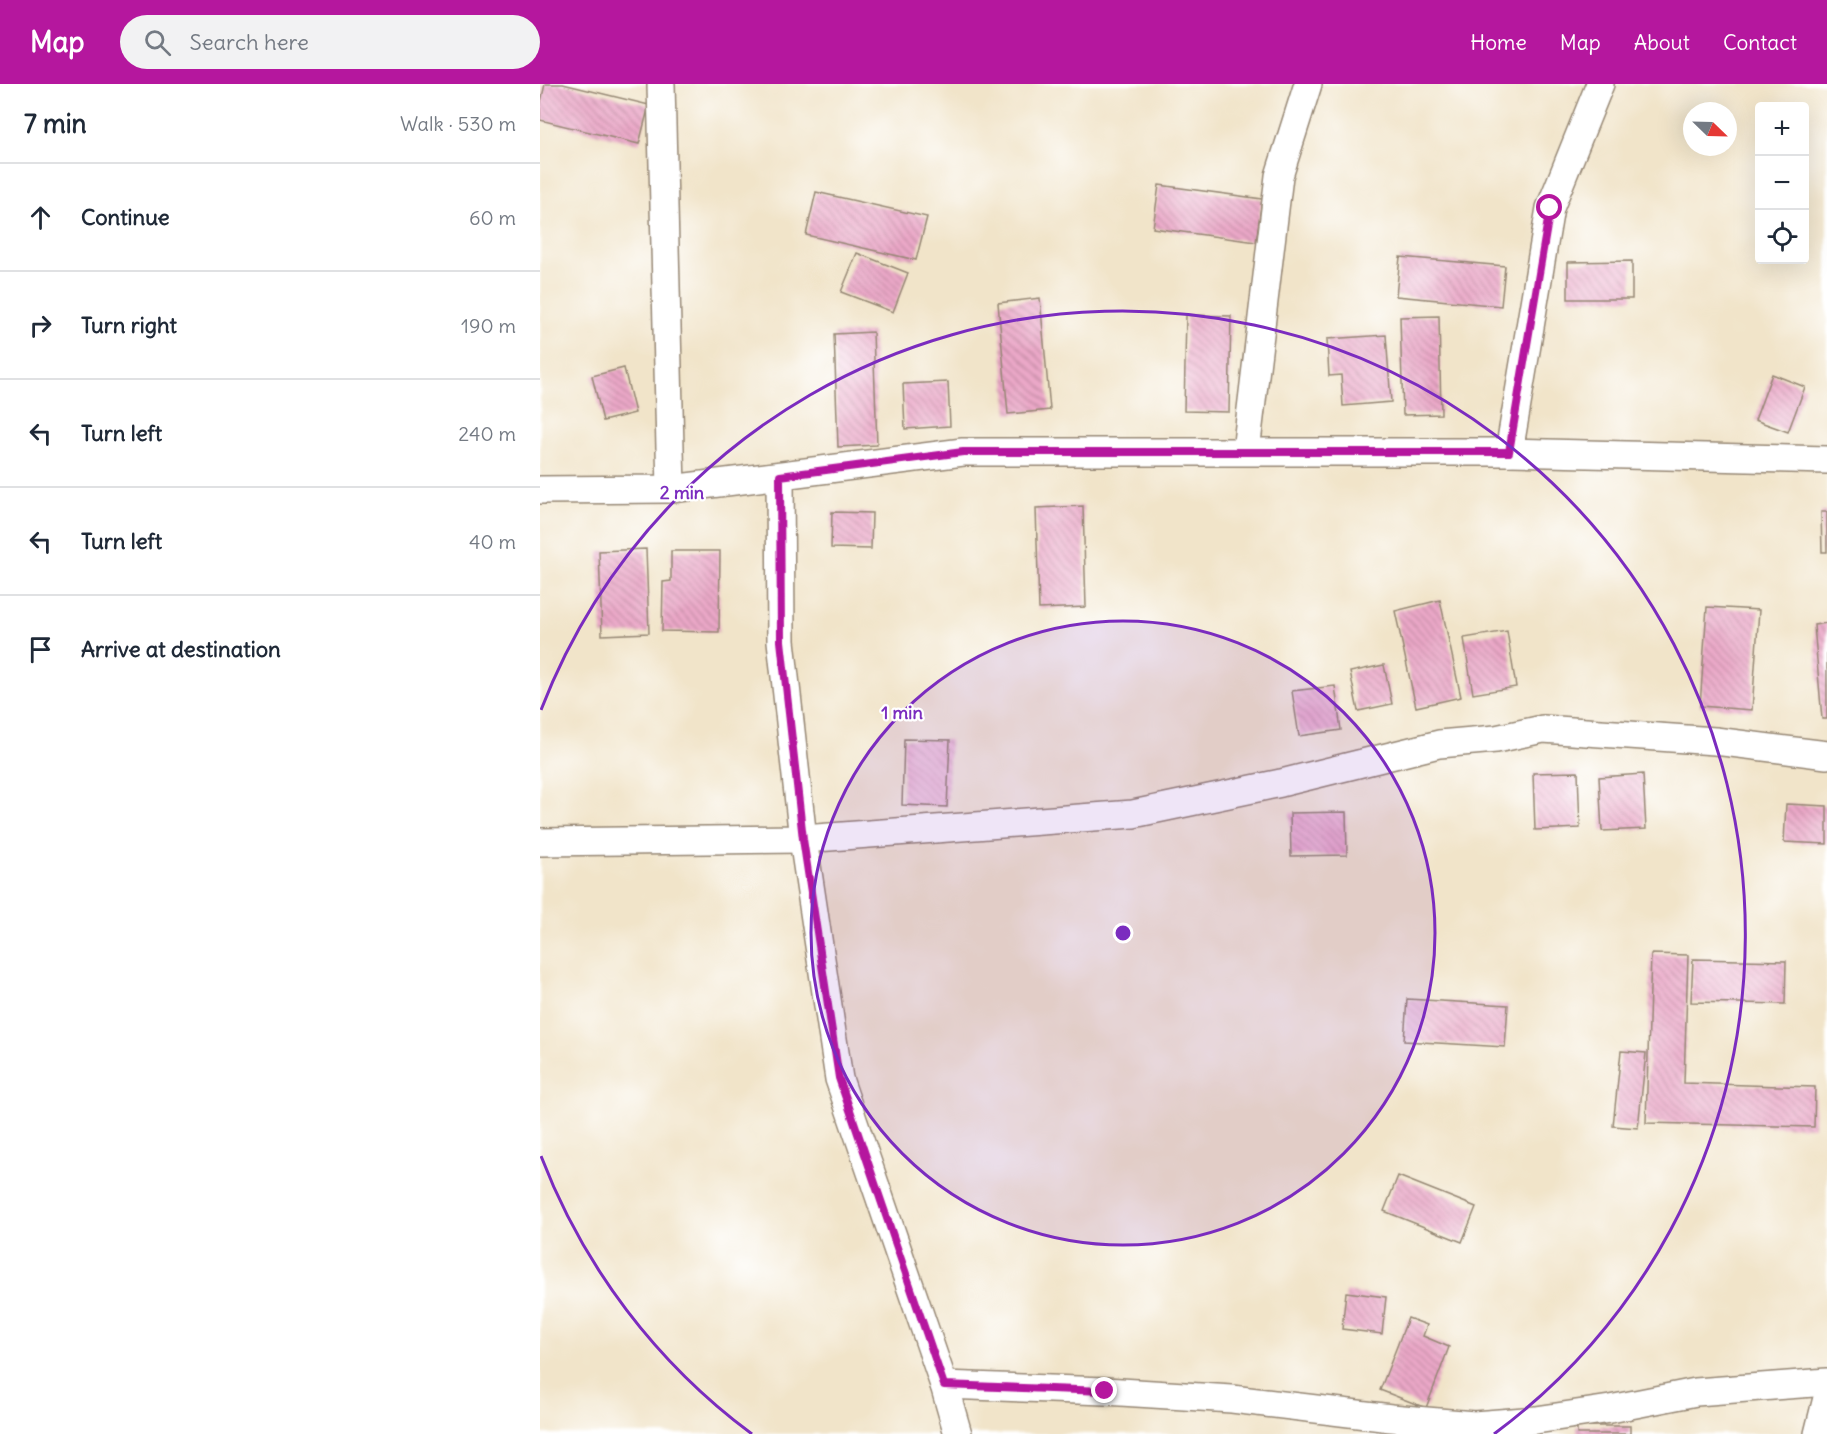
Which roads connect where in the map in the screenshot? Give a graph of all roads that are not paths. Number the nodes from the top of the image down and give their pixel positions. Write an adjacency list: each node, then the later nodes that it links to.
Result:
1 (661, 84): 8 (street)
2 (1308, 84): 4 (street)
3 (1600, 84): 5 (street)
4 (1246, 451): 5 (street); 7 (street)
5 (1509, 452): 6 (street)
6 (1827, 460)
7 (780, 476): 8 (street); 11 (street)
8 (671, 489): 9 (street)
9 (540, 490)
10 (1827, 754): 11 (street)
11 (803, 839): 12 (street); 14 (street)
12 (540, 842)
13 (1827, 1382): 16 (street)
14 (944, 1385): 16 (street); 17 (street)
15 (1827, 1398): 18 (street)
16 (1537, 1427)
17 (958, 1434)
18 (1818, 1434)

